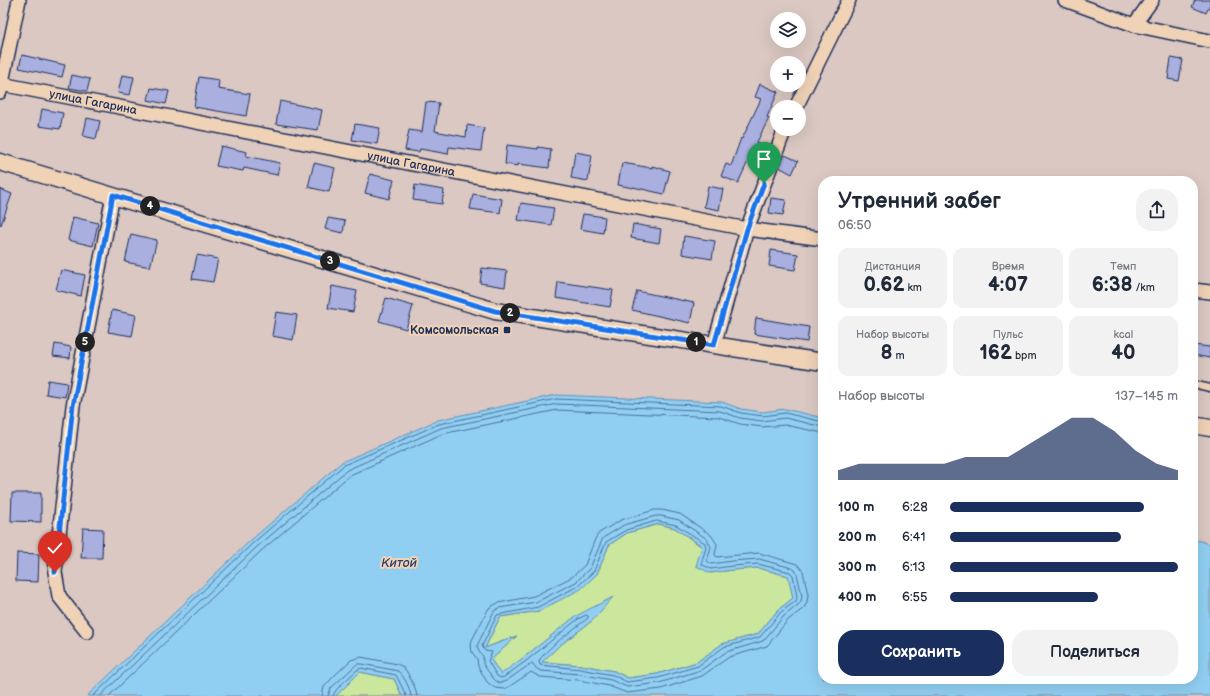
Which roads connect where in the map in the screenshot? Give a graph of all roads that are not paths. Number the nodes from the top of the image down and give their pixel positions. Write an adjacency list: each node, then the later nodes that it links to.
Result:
1 (19, 0): 7 (street)
2 (849, 0): 8 (street)
3 (1065, 0): 5 (street)
4 (1152, 0): 5 (street)
5 (1134, 25): 6 (street)
6 (1210, 40)
7 (1, 88): 12 (street, улица Гагарина)
8 (799, 100)
9 (782, 136): 12 (street)
10 (0, 162): 11 (street)
11 (113, 195): 16 (street); 22 (street)
12 (747, 229): 13 (street, улица Гагарина); 16 (street)
13 (818, 238)
14 (1198, 291): 15 (street)
15 (1210, 292)
16 (714, 345): 17 (street)
17 (818, 361)
18 (1198, 385): 19 (lane)
19 (1210, 388)
20 (1198, 426): 21 (street)
21 (1210, 428)
22 (87, 632)

